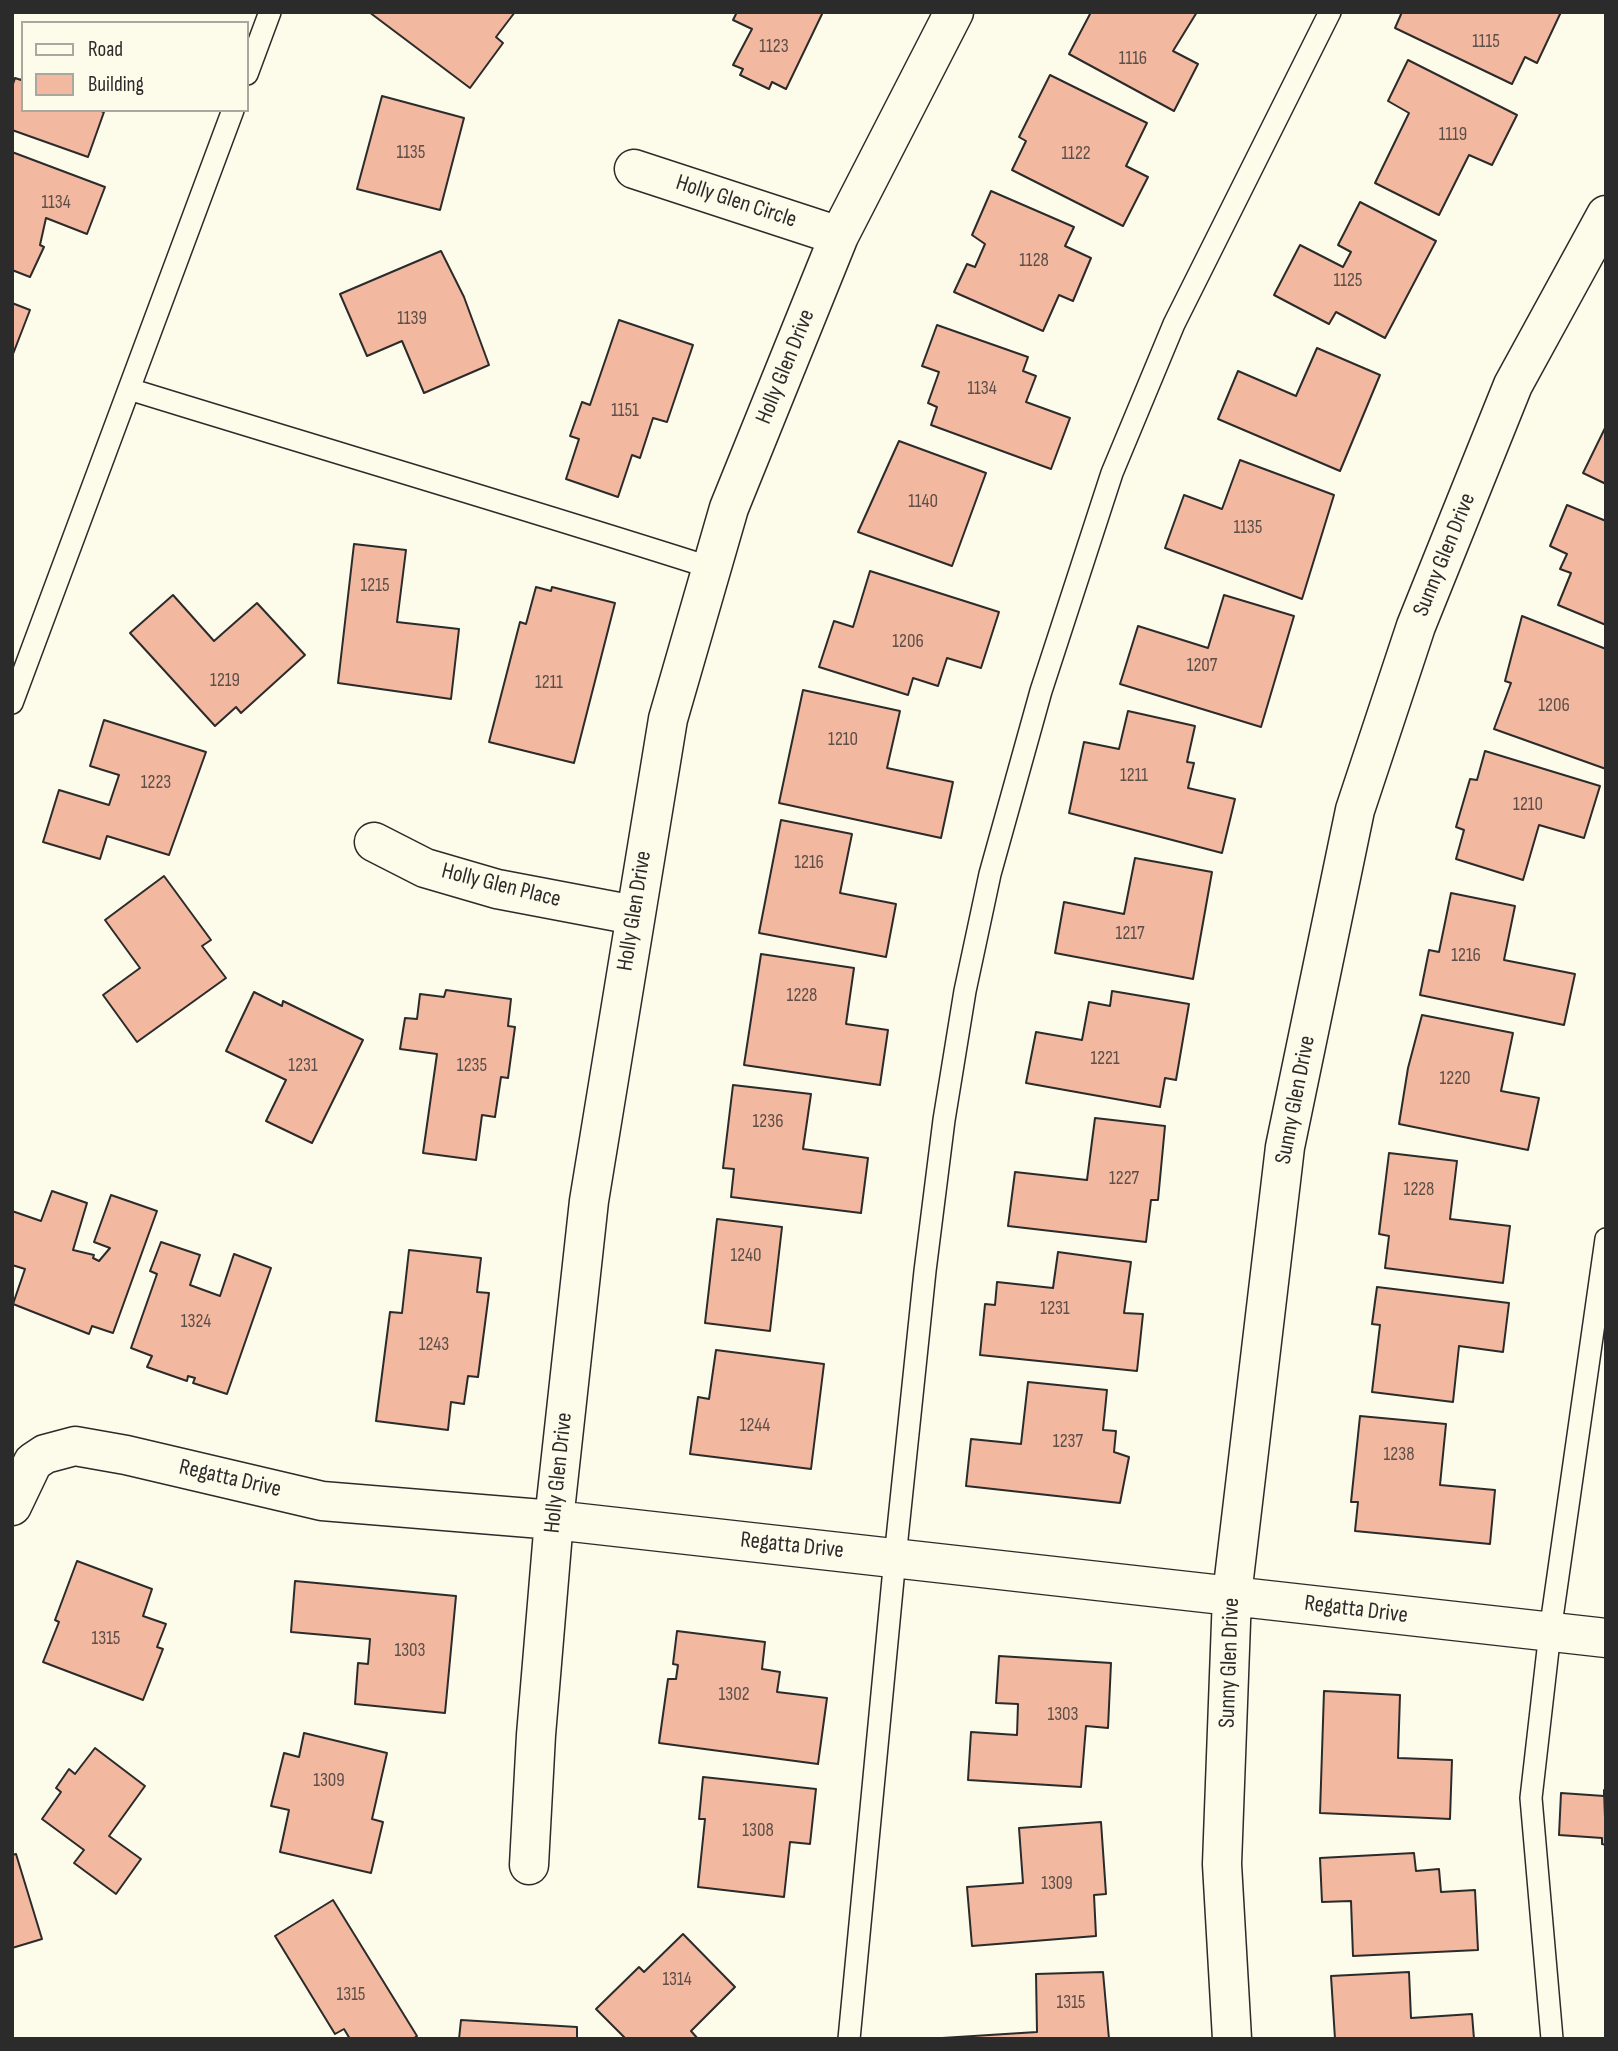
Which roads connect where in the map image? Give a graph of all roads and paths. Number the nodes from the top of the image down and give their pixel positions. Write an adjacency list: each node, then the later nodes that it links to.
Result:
1 (270, 12): 4 (lane)
2 (954, 12): 8 (street, Holly Glen Drive)
3 (1329, 12): 17 (lane)
4 (248, 71)
5 (232, 112): 9 (lane)
6 (634, 169): 8 (street, Holly Glen Circle)
7 (1606, 215): 18 (street, Sunny Glen Drive)
8 (839, 236): 10 (street, Holly Glen Drive)
9 (129, 389): 10 (lane); 11 (lane)
10 (712, 568): 13 (street, Holly Glen Drive)
11 (12, 703)
12 (374, 842): 13 (street, Holly Glen Place)
13 (634, 915): 16 (street, Holly Glen Drive)
14 (1606, 1239): 19 (lane)
15 (12, 1506): 16 (street, Regatta Drive)
16 (554, 1520): 17 (street, Regatta Drive); 21 (street, Holly Glen Drive)
17 (895, 1558): 18 (street, Regatta Drive); 22 (lane)
18 (1231, 1595): 19 (street, Regatta Drive); 23 (street, Sunny Glen Drive)
19 (1550, 1632): 20 (street, Regatta Drive); 24 (lane)
20 (1606, 1639)
21 (529, 1865)
22 (849, 2039)
23 (1232, 2039)
24 (1552, 2039)

